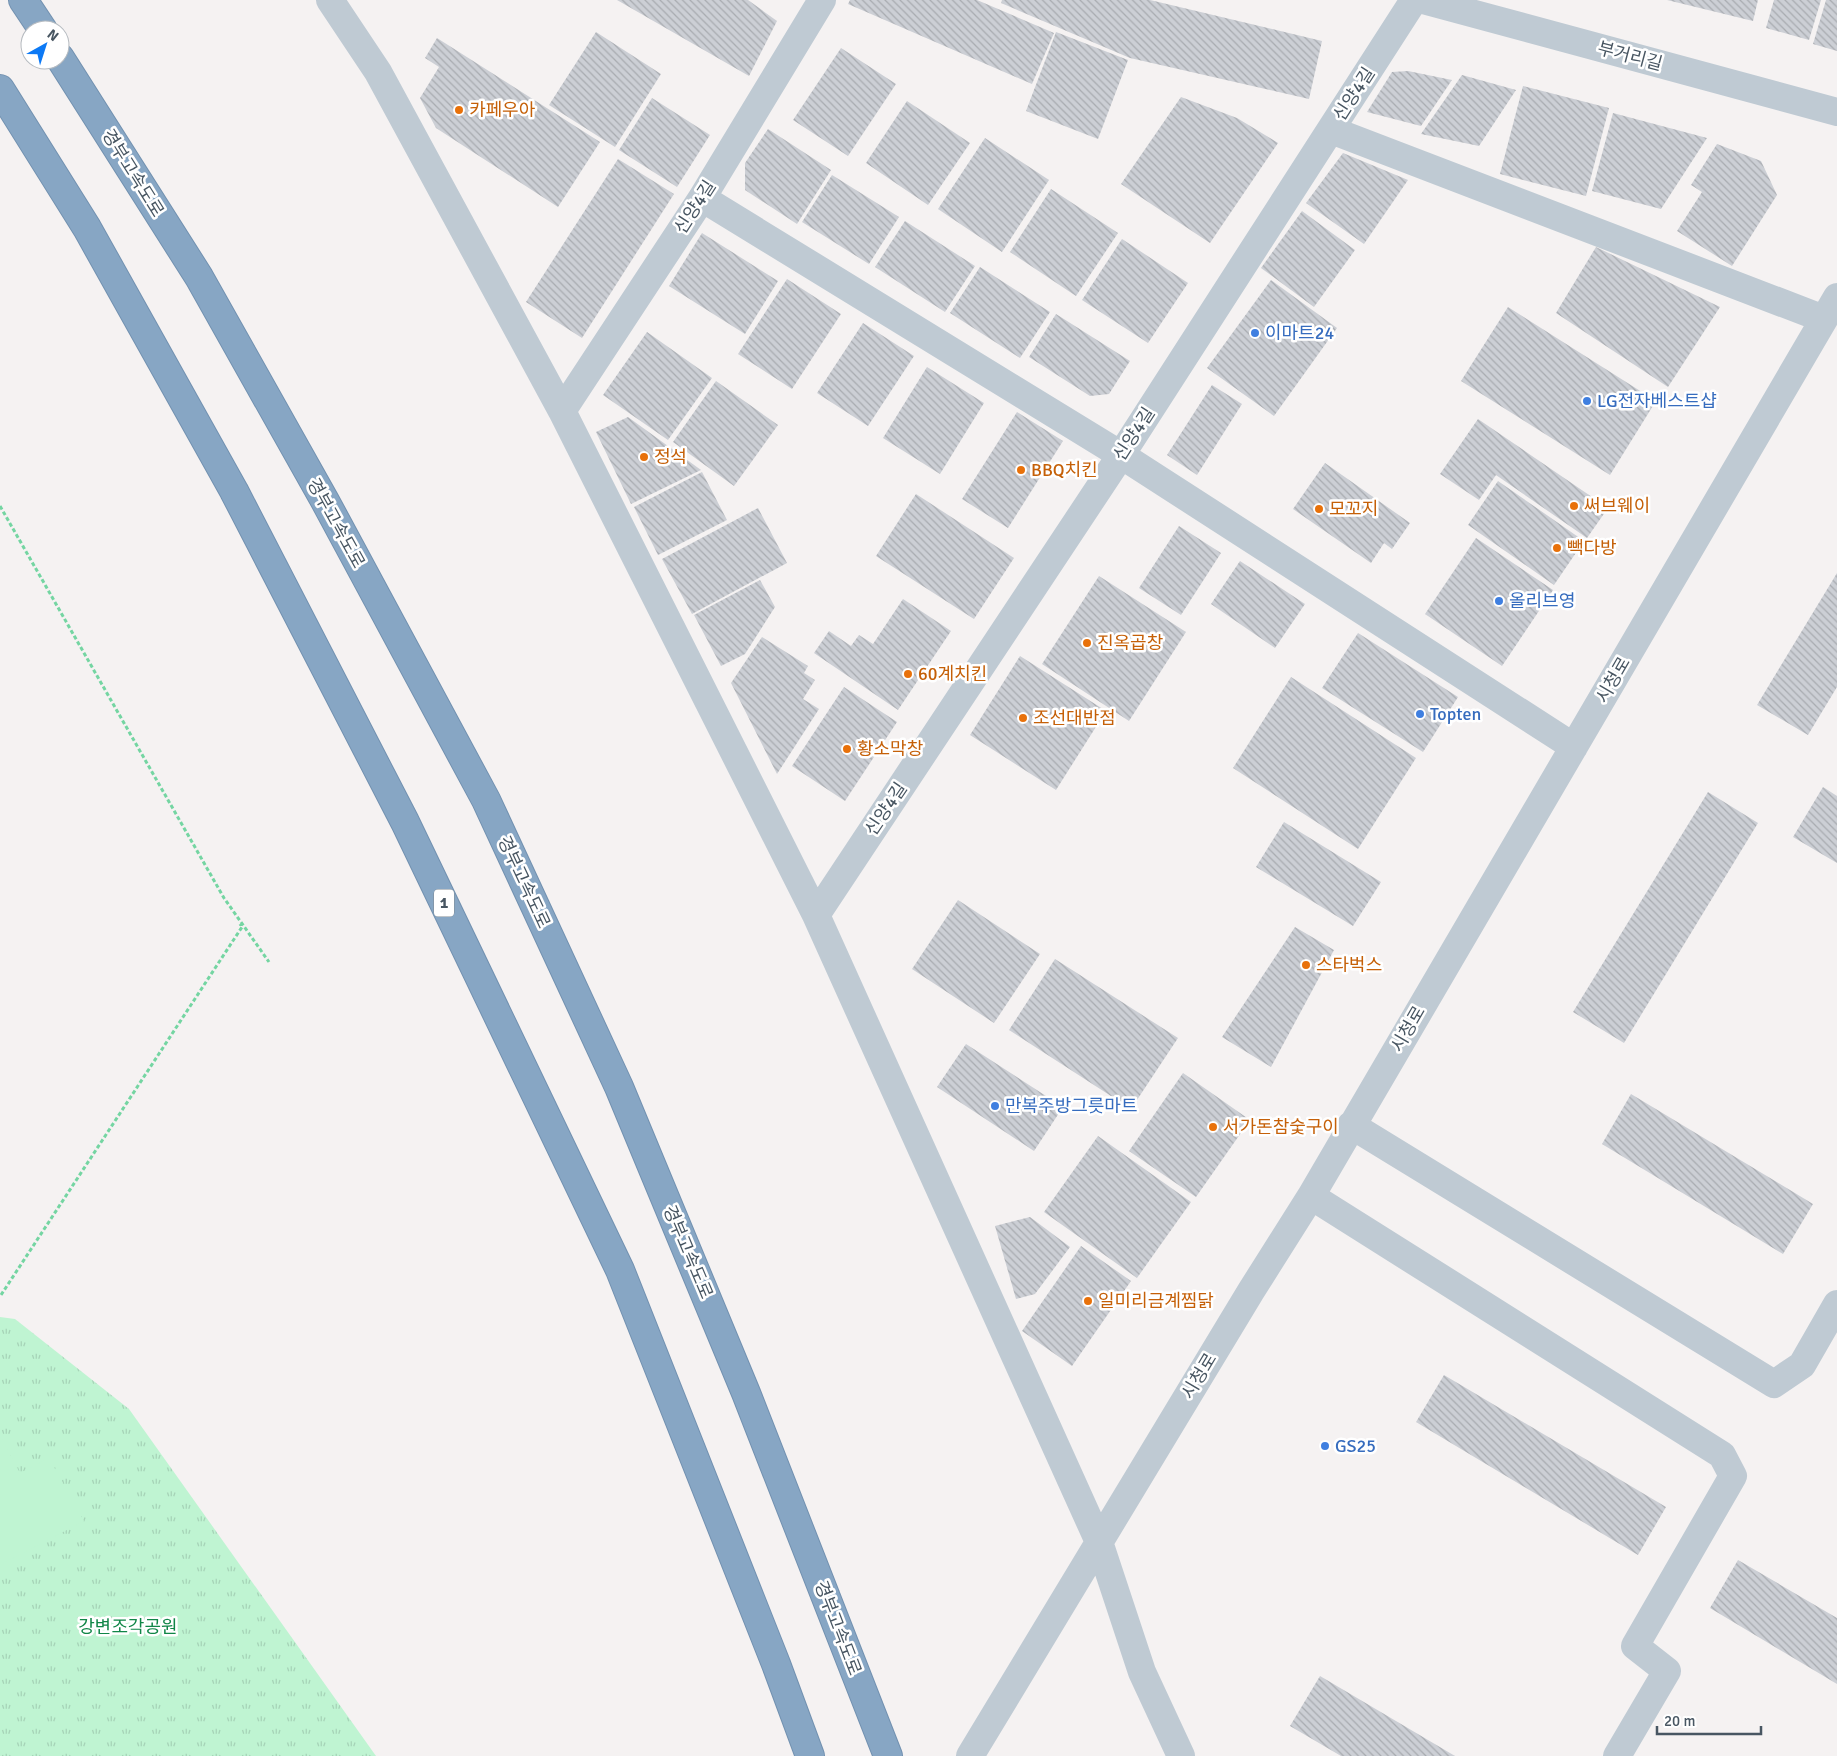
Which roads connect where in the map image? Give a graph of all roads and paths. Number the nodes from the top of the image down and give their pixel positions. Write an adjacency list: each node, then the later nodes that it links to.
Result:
1 (23, 0): 6 (highway)
2 (330, 0): 13 (street)
3 (822, 0): 11 (street, 신양4길)
4 (1414, 0): 10 (street, 신양4길)
5 (1423, 0): 9 (street, 부거리길)
6 (36, 20)
7 (68, 70): 26 (highway, 경부고속도로)
8 (0, 89): 25 (highway, 1)
9 (1837, 112)
10 (1331, 130): 12 (street); 14 (street, 신양4길)
11 (702, 198): 13 (street, 신양4길); 14 (street)
12 (1830, 308): 16 (street, 시청로)
13 (562, 411): 18 (street)
14 (1121, 455): 16 (street); 18 (street, 신양4길)
15 (0, 506): 17 (path)
16 (1574, 748): 20 (street, 시청로)
17 (224, 898): 19 (path); 22 (path)
18 (816, 915): 24 (street)
19 (269, 962)
20 (1351, 1125): 21 (street, 시청로); 23 (street)
21 (1311, 1196): 24 (street, 시청로); 29 (street)
22 (2, 1295)
23 (1837, 1304)
24 (1099, 1542): 27 (street, 시청로); 28 (street)
25 (810, 1756)
26 (888, 1756)
27 (970, 1756)
28 (1181, 1756)
29 (1617, 1756)

